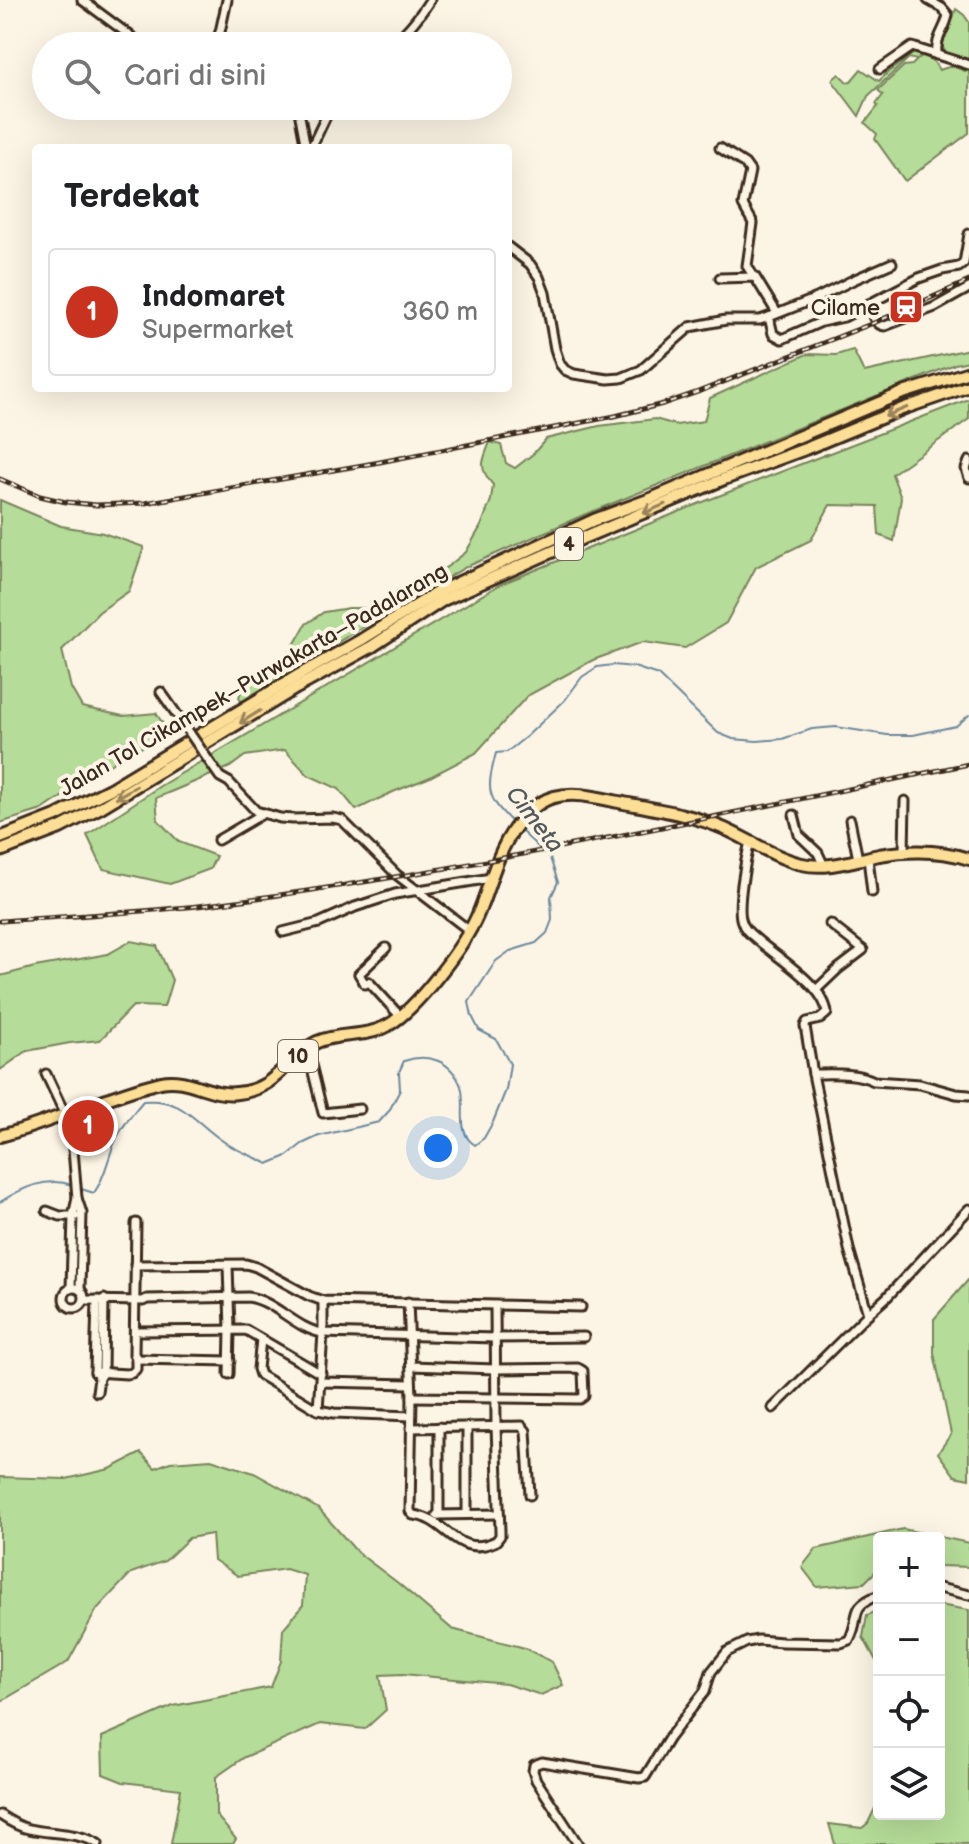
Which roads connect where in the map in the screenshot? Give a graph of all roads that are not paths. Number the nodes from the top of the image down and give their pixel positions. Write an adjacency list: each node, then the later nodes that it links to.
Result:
1 (82, 0): 5 (street)
2 (227, 0): 6 (street)
3 (430, 0): 7 (street)
4 (928, 0): 8 (street)
5 (125, 32)
6 (220, 32)
7 (404, 32)
8 (937, 55): 9 (street); 10 (street)
9 (969, 65)
10 (880, 69)
11 (301, 120): 13 (street)
12 (323, 120): 14 (street)
13 (307, 144)
14 (310, 144)
15 (720, 148): 19 (street)
16 (969, 234): 22 (street)
17 (512, 250): 23 (street)
18 (892, 263): 23 (street)
19 (754, 277): 20 (street); 23 (street)
20 (720, 278)
21 (969, 288): 22 (street)
22 (869, 304): 23 (street)
23 (773, 315)
24 (969, 372): 33 (highway, Jalan Tol Cikampek–Purwakarta–Padalarang / 4)
25 (969, 386): 36 (highway, Jalan Tol Cikampek–Purwakarta–Padalarang / 4, one-way to 36)
26 (969, 461): 27 (street)
27 (969, 478)
28 (161, 692): 30 (street, bridge)
29 (905, 801): 37 (street)
30 (264, 813): 34 (street); 42 (street)
31 (794, 815): 40 (street)
32 (850, 820): 38 (street)
33 (0, 838)
34 (218, 840)
35 (750, 841): 40 (highway, 10); 41 (highway, 10); 48 (street)
36 (0, 851)
37 (904, 853): 38 (highway, 10); 39 (highway, 10)
38 (863, 858): 40 (highway, 10); 43 (street)
39 (969, 859)
40 (824, 866)
41 (491, 878): 42 (street); 45 (highway, 10)
42 (417, 891): 45 (street); 46 (street)
43 (872, 892)
44 (830, 924): 48 (street)
45 (470, 931): 49 (highway, 10)
46 (283, 932)
47 (386, 948): 49 (street)
48 (816, 990): 52 (street)
49 (400, 1016): 50 (highway, 10)
50 (307, 1048): 54 (street); 55 (highway, 10)
51 (46, 1074): 55 (street)
52 (813, 1074): 53 (street); 70 (street)
53 (969, 1095)
54 (360, 1109)
55 (65, 1115): 56 (highway, 10); 59 (street)
56 (0, 1136)
57 (969, 1209): 70 (street)
58 (47, 1211): 59 (street)
59 (77, 1216): 64 (street)
60 (136, 1223): 61 (street)
61 (138, 1265): 62 (street); 65 (street)
62 (228, 1265): 63 (street); 66 (street)
63 (229, 1297): 65 (street); 71 (street); 73 (street)
64 (102, 1299): 65 (street); 82 (street)
65 (139, 1299): 72 (street)
66 (323, 1301): 67 (street); 73 (street)
67 (408, 1302): 68 (street); 74 (street)
68 (495, 1306): 69 (street); 76 (street)
69 (581, 1307)
70 (868, 1314): 89 (street)
71 (230, 1330): 72 (street); 77 (street); 79 (street)
72 (137, 1331): 78 (street)
73 (323, 1333): 74 (street); 84 (street)
74 (410, 1335): 76 (street); 80 (street)
75 (584, 1337): 76 (street)
76 (495, 1338): 81 (street)
77 (261, 1339): 84 (street); 90 (street)
78 (136, 1358): 79 (street); 82 (street)
79 (230, 1361): 83 (street)
80 (411, 1366): 81 (street); 85 (street)
81 (495, 1369): 88 (street); 88 (street)
82 (99, 1374): 86 (street)
83 (229, 1374)
84 (321, 1378): 85 (street); 90 (street)
85 (411, 1384): 87 (street)
86 (97, 1392)
87 (412, 1397): 88 (street); 91 (street)
88 (496, 1398): 94 (street)
89 (773, 1408)
90 (318, 1410): 91 (street)
91 (411, 1416): 95 (street)
92 (439, 1427): 93 (street); 95 (street); 99 (street)
93 (467, 1427): 94 (street); 97 (street)
94 (496, 1427): 96 (street); 98 (street)
95 (411, 1428): 100 (street)
96 (530, 1495)
97 (467, 1514): 98 (street); 99 (street)
98 (499, 1514): 100 (street)
99 (439, 1515): 100 (street)
100 (422, 1516)
101 (945, 1589): 102 (street)
102 (969, 1595)
103 (873, 1597): 106 (street)
104 (0, 1815): 105 (street)
105 (98, 1844)
106 (578, 1844)

